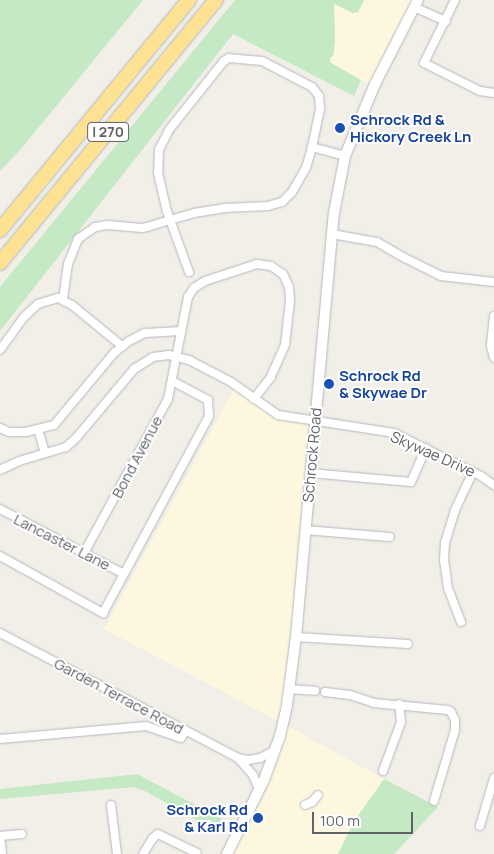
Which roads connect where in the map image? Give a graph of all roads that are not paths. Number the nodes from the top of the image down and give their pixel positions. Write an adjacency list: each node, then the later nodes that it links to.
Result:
1 (188, 0): 7 (highway, I 270)
2 (216, 0): 14 (highway, I 270)
3 (454, 0): 5 (street)
4 (416, 4): 5 (street); 9 (main road, Schrock Road)
5 (446, 21): 6 (street)
6 (494, 93)
7 (78, 135): 10 (highway); 12 (highway, I 270)
8 (312, 147): 9 (street); 11 (street); 11 (street)
9 (345, 156): 13 (main road, Schrock Road)
10 (0, 215)
11 (170, 220): 15 (street); 17 (street)
12 (0, 230)
13 (332, 234): 16 (street); 26 (main road, Schrock Road)
14 (0, 263)
15 (189, 272)
16 (494, 282)
17 (63, 299): 20 (street); 21 (street)
18 (494, 316): 23 (street)
19 (181, 331): 20 (street); 22 (street); 25 (street)
20 (122, 346): 28 (street)
21 (0, 350)
22 (177, 356): 24 (street, Bond Avenue); 25 (street, Skywae Drive); 30 (street)
23 (494, 358)
24 (172, 381): 38 (street, Bond Avenue); 40 (street)
25 (254, 399): 26 (street, Skywae Drive)
26 (314, 422): 29 (street, Skywae Drive); 33 (main road, Schrock Road)
27 (0, 428): 28 (street)
28 (38, 429): 30 (street)
29 (426, 448): 32 (street, Skywae Drive); 33 (street)
30 (45, 453): 31 (street)
31 (0, 470)
32 (473, 472): 34 (street, Skywae Drive); 41 (street)
33 (310, 473): 36 (main road, Schrock Road)
34 (494, 485)
35 (0, 510): 38 (street, Lancaster Lane)
36 (305, 530): 37 (street); 43 (main road, Schrock Road)
37 (390, 537)
38 (84, 553): 40 (street, Lancaster Lane)
39 (0, 556): 40 (street)
40 (124, 574)
41 (461, 622)
42 (0, 633): 49 (street, Garden Terrace Road)
43 (296, 637): 44 (street); 45 (main road, Schrock Road)
44 (408, 644)
45 (289, 689): 46 (street); 51 (main road, Schrock Road)
46 (315, 691)
47 (325, 692): 48 (street)
48 (399, 704): 53 (street); 57 (street)
49 (186, 730): 50 (street); 52 (street, Garden Terrace Road)
50 (0, 739)
51 (274, 751): 52 (street); 55 (main road, Schrock Road)
52 (238, 758): 55 (street, Garden Terrace Road)
53 (383, 771)
54 (494, 778): 60 (street)
55 (259, 790): 66 (main road, Schrock Road)
56 (318, 795): 59 (street)
57 (434, 802)
58 (111, 805): 64 (street)
59 (305, 805)
60 (480, 826)
61 (22, 834): 63 (street)
62 (197, 853): 65 (street)
63 (2, 854)
64 (117, 854)
65 (143, 854)
66 (227, 854)

